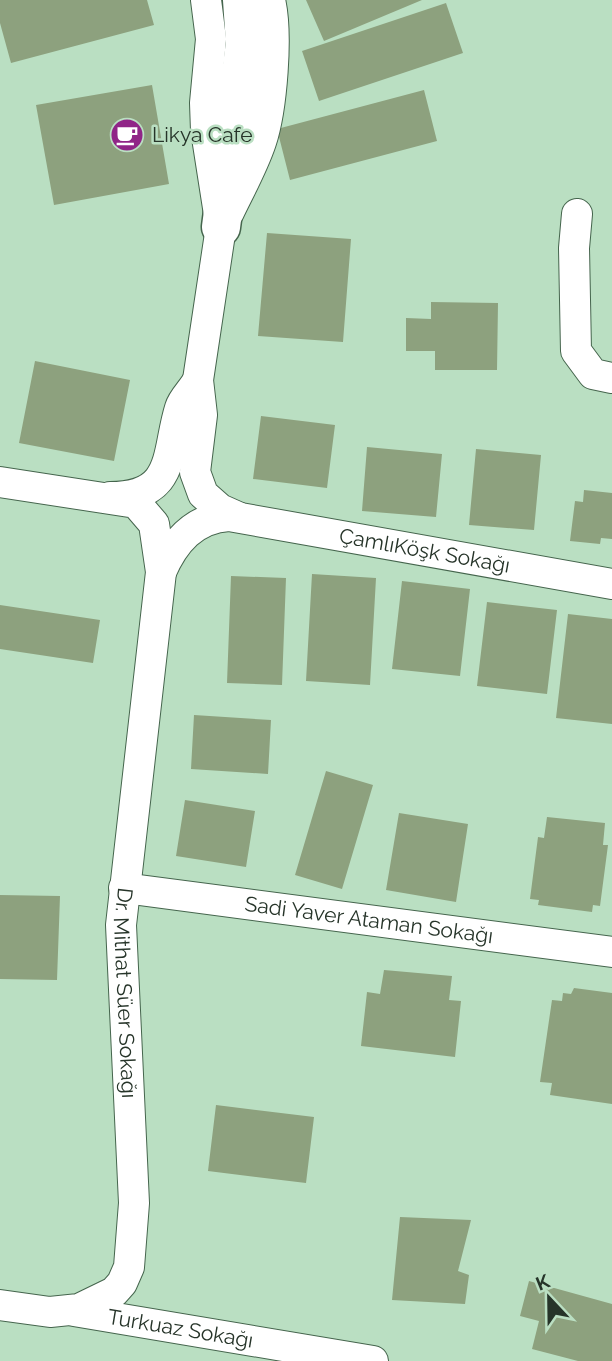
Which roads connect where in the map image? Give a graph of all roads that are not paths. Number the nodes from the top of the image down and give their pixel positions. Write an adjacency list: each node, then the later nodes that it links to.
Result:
1 (206, 0): 5 (street)
2 (242, 0): 5 (main road)
3 (270, 0): 5 (street)
4 (577, 214): 6 (street)
5 (221, 227): 7 (street)
6 (612, 378)
7 (198, 380): 9 (street); 10 (street)
8 (0, 482): 9 (street)
9 (106, 497): 11 (street, Dr. Mithat Süer Sokağı)
10 (239, 517): 11 (street, Dr. Mithat Süer Sokağı); 12 (street, ÇamlıKöşk Sokağı)
11 (161, 572): 13 (street, Dr. Mithat Süer Sokağı)
12 (612, 584)
13 (124, 888): 14 (street, Sadi Yaver Ataman Sokağı); 16 (street, Dr. Mithat Süer Sokağı)
14 (612, 952)
15 (0, 1305): 16 (street, Dr. Mithat Süer Sokağı)
16 (72, 1311): 17 (street, Turkuaz Sokağı)
17 (373, 1361)

